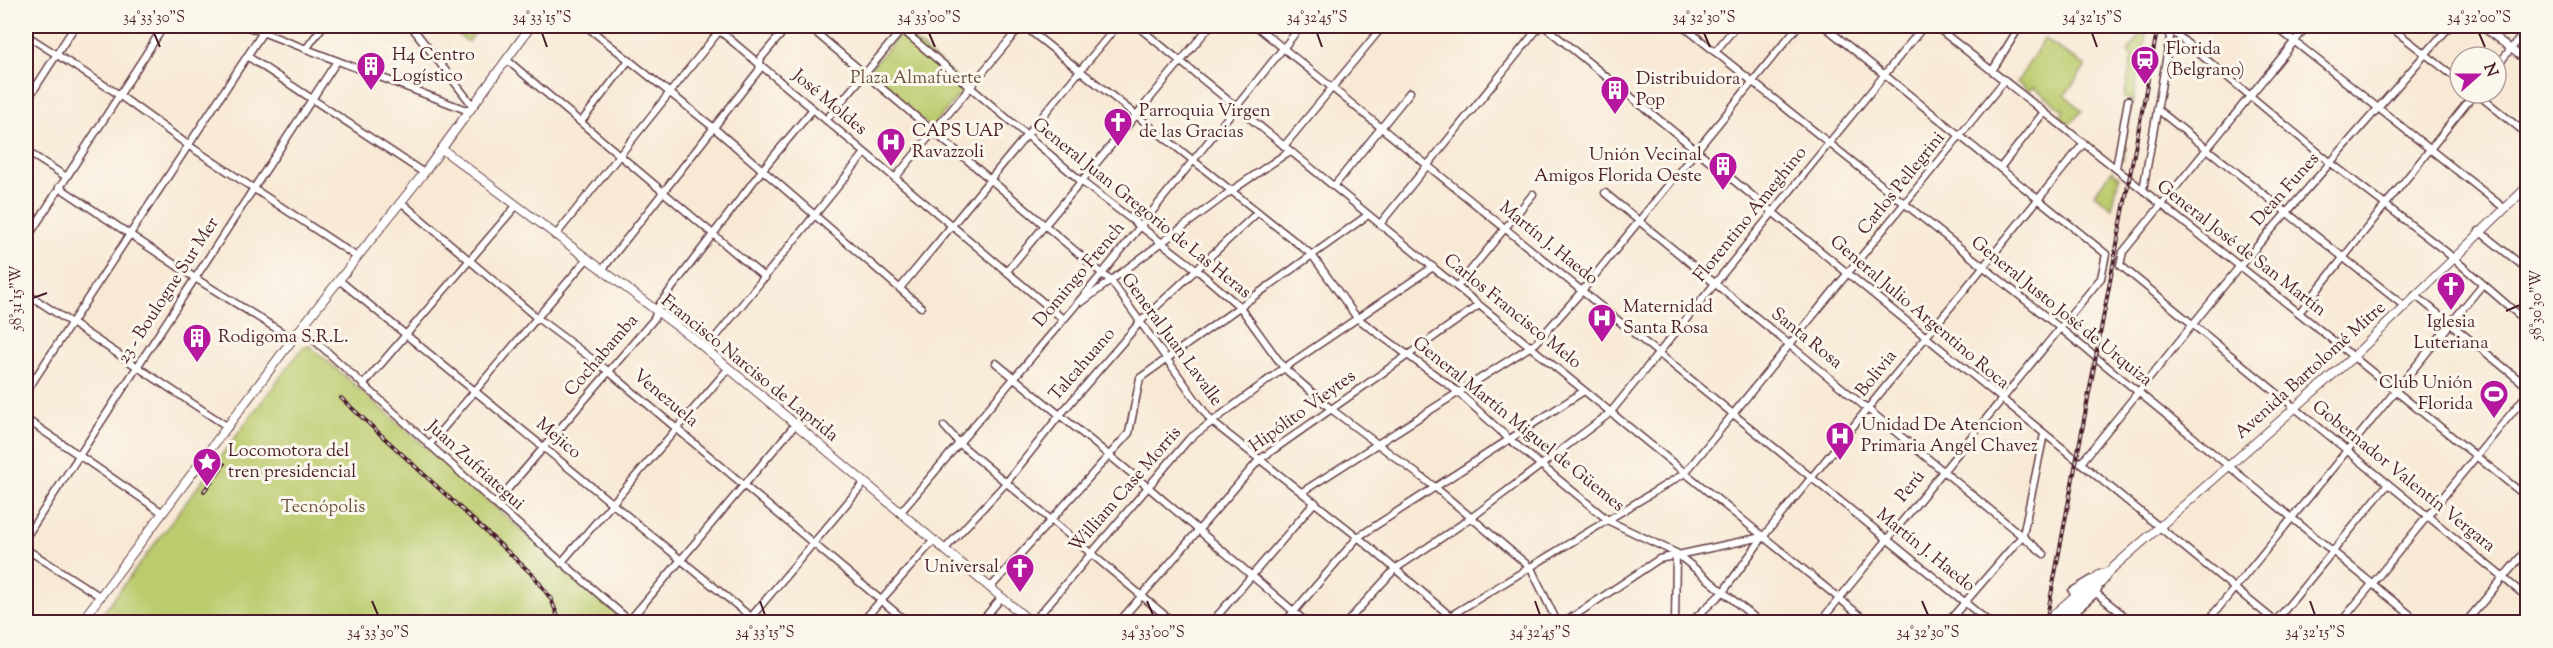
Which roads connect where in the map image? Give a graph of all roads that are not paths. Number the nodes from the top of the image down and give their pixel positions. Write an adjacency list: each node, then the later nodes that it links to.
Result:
1 (75, 26): 44 (street)
2 (164, 26): 63 (street)
3 (246, 26): 35 (street)
4 (323, 26): 40 (street)
5 (411, 26): 72 (street)
6 (531, 26): 46 (main road)
7 (586, 26): 47 (street)
8 (788, 26): 51 (street)
9 (808, 26): 55 (street, General Juan Lavalle)
10 (1023, 26): 52 (street, General Martín Miguel de Güemes); 59 (street)
11 (1118, 26): 52 (street)
12 (1137, 26): 49 (street, Carlos Francisco Melo)
13 (1210, 26): 49 (street)
14 (1256, 26): 38 (street, Martín J. Haedo)
15 (1301, 26): 38 (street, Domingo French)
16 (1383, 26): 60 (street)
17 (1542, 26): 90 (street, General Julio Argentino Roca); 99 (street)
18 (1683, 26): 41 (street, General Justo José de Urquiza)
19 (1736, 26): 41 (street)
20 (1798, 26): 57 (street)
21 (1824, 26): 56 (street)
22 (1924, 26): 56 (street, Florentino Ameghino)
23 (1935, 26): 53 (street, General José de San Martín)
24 (2020, 26): 53 (street)
25 (2179, 26): 33 (street)
26 (2275, 26): 37 (street)
27 (2307, 26): 37 (street)
28 (2389, 26): 43 (street)
29 (2450, 26): 43 (street, Dean Funes)
30 (2481, 26): 39 (street)
31 (902, 27): 55 (street); 59 (street, General Juan Gregorio de Las Heras)
32 (717, 28): 51 (street, José Moldes); 61 (street)
33 (2171, 28): 64 (street); 74 (street)
34 (2528, 28): 39 (street)
35 (262, 32): 40 (street); 45 (street)
36 (26, 35): 44 (street)
37 (2294, 41): 64 (street); 71 (street)
38 (1283, 48): 60 (street, Martín J. Haedo); 70 (street, Domingo French)
39 (2511, 48): 42 (street); 50 (street)
40 (306, 49): 48 (street)
41 (1715, 52): 57 (street, General Justo José de Urquiza)
42 (2508, 52)
43 (2426, 54): 54 (street); 71 (street, Dean Funes)
44 (56, 55): 63 (street); 67 (street)
45 (247, 56): 65 (street); 87 (street)
46 (507, 60): 72 (main road); 78 (street)
47 (629, 60): 61 (street); 78 (street)
48 (337, 61): 65 (street, 23 - Boulogne Sur Mer); 72 (street)
49 (1180, 61): 70 (street, Carlos Francisco Melo); 76 (street)
50 (2528, 62)
51 (760, 64): 73 (street, José Moldes); 79 (street)
52 (1079, 71): 76 (street, General Martín Miguel de Güemes); 82 (street)
53 (1992, 71): 58 (street, General José de San Martín)
54 (2448, 71)
55 (864, 73): 77 (street); 81 (street, General Juan Lavalle)
56 (1885, 74): 84 (street); 85 (street, Florentino Ameghino)
57 (1752, 80): 85 (street, General Justo José de Urquiza); 90 (street)
58 (2005, 80): 75 (street, General José de San Martín); 84 (street, Carlos Pellegrini)
59 (969, 86): 81 (street); 82 (street, General Juan Gregorio de Las Heras)
60 (1332, 88): 80 (street, Martín J. Haedo); 88 (street)
61 (669, 92): 79 (street); 96 (street)
62 (1410, 92): 80 (street)
63 (118, 95): 87 (street); 104 (street)
64 (2249, 96): 91 (street); 98 (street)
65 (312, 99): 103 (street); 111 (street, 23 - Boulogne Sur Mer)
66 (2128, 100): 101 (street)
67 (26, 102)
68 (2467, 105): 94 (street)
69 (2491, 105): 83 (street)
70 (1236, 106): 88 (street, Carlos Francisco Melo); 97 (street, Domingo French)
71 (2378, 108): 94 (street); 98 (street, Dean Funes)
72 (471, 109): 89 (main road)
73 (813, 109): 77 (street, José Moldes); 102 (street, Cochabamba)
74 (2157, 110): 91 (street); 112 (street)
75 (2044, 112): 86 (street, General José de San Martín); 100 (street)
76 (1135, 115): 97 (street, General Martín Miguel de Güemes); 107 (street)
77 (826, 120): 95 (street, José Moldes)
78 (581, 122): 96 (street)
79 (714, 128): 102 (street); 114 (street)
80 (1381, 128): 99 (street, Martín J. Haedo); 108 (street)
81 (932, 130): 105 (street); 106 (street, General Juan Lavalle)
82 (1027, 135): 106 (street); 107 (street, General Juan Gregorio de Las Heras)
83 (2528, 135)
84 (1961, 136): 100 (street); 120 (street, Carlos Pellegrini)
85 (1829, 143): 120 (street, General Justo José de Urquiza); 125 (street, Florentino Ameghino)
86 (2084, 143): 101 (street, General José de San Martín); 117 (street, Bolivia)
87 (188, 145): 111 (street); 136 (street)
88 (1284, 146): 93 (street, Carlos Francisco Melo)
89 (442, 149): 103 (main road); 122 (main road, Francisco Narciso de Laprida)
90 (1697, 149): 125 (street, General Julio Argentino Roca); 129 (street)
91 (2206, 149): 121 (street); 126 (street)
92 (26, 151): 104 (street)
93 (1290, 151): 108 (street, Carlos Francisco Melo); 113 (street)
94 (2432, 151): 119 (street); 123 (street)
95 (865, 153): 105 (street, José Moldes); 127 (street)
96 (620, 155): 114 (street); 138 (street)
97 (1193, 161): 113 (street, General Martín Miguel de Güemes); 133 (street, Domingo French)
98 (2331, 163): 119 (street); 126 (street, Dean Funes)
99 (1429, 166): 132 (street); 134 (street, Martín J. Haedo)
100 (2001, 168): 117 (street)
101 (2116, 168): 112 (street, General José de San Martín)
102 (763, 169): 127 (street); 137 (street, Cochabamba)
103 (424, 173): 118 (main road)
104 (65, 176): 110 (street)
105 (895, 177): 130 (street, José Moldes)
106 (990, 179): 130 (street); 131 (street, General Juan Lavalle)
107 (1082, 181): 131 (street); 133 (street, General Juan Gregorio de Las Heras)
108 (1334, 186): 128 (street, Carlos Francisco Melo)
109 (2528, 186): 123 (main road, Avenida Bartolomé Mitre)
110 (59, 187): 136 (street); 139 (street)
111 (254, 189): 142 (street); 156 (street, 23 - Boulogne Sur Mer)
112 (2143, 190): 121 (street, General José de San Martín)
113 (1231, 191): 124 (street, General Martín Miguel de Güemes); 140 (street)
114 (664, 192): 137 (street); 151 (street)
115 (1605, 193): 129 (street, Santa Rosa)
116 (1533, 194): 134 (street)
117 (2039, 199): 148 (street, Bolivia); 183 (street, Perú)
118 (401, 202): 142 (main road); 146 (street, Venezuela)
119 (2387, 204): 143 (street); 144 (street)
120 (1905, 205): 148 (street, General Justo José de Urquiza); 155 (street, Carlos Pellegrini)
121 (2162, 205): 149 (street, General José de San Martín); 181 (street, Gobernador Valentín Vergara)
122 (516, 206): 138 (main road, Francisco Narciso de Laprida); 146 (street)
123 (2504, 208): 135 (main road, Avenida Bartolomé Mitre)
124 (1258, 212): 141 (street, General Martín Miguel de Güemes); 150 (street, Talcahuano)
125 (1773, 212): 155 (street, General Julio Argentino Roca); 160 (street, Florentino Ameghino)
126 (2286, 213): 143 (street); 149 (street, Dean Funes)
127 (816, 214): 157 (street); 162 (street)
128 (1368, 215): 132 (street, Carlos Francisco Melo); 141 (street)
129 (1638, 220): 160 (street, Santa Rosa); 164 (street)
130 (952, 225): 153 (street, José Moldes); 162 (street)
131 (1045, 225): 153 (street); 154 (street, General Juan Lavalle)
132 (1380, 225): 147 (street, Carlos Francisco Melo)
133 (1140, 226): 140 (street, General Juan Gregorio de Las Heras); 154 (street, Domingo French)
134 (1504, 227): 163 (street); 164 (street, Martín J. Haedo)
135 (2479, 231): 144 (main road, Avenida Bartolomé Mitre); 152 (street)
136 (129, 234): 156 (street); 178 (street)
137 (713, 234): 157 (street); 172 (street, Cochabamba)
138 (555, 236): 145 (main road, Francisco Narciso de Laprida)
139 (26, 240)
140 (1161, 242): 150 (street, General Juan Gregorio de Las Heras); 159 (street)
141 (1312, 255): 170 (street); 175 (street, General Martín Miguel de Güemes)
142 (357, 257): 158 (main road)
143 (2343, 258): 168 (street); 173 (street)
144 (2451, 258): 161 (street); 166 (main road, Avenida Bartolomé Mitre)
145 (587, 259): 151 (main road, Francisco Narciso de Laprida); 174 (street)
146 (470, 260): 174 (street, Venezuela); 184 (street)
147 (1433, 267): 163 (street, Carlos Francisco Melo); 175 (street, William Case Morris)
148 (1983, 267): 183 (street, General Justo José de Urquiza); 185 (street, Bolivia)
149 (2239, 267): 173 (street, General José de San Martín); 181 (street, Dean Funes)
150 (1196, 269): 170 (street, General Juan Gregorio de Las Heras); 177 (street, Talcahuano)
151 (602, 270): 172 (main road, Francisco Narciso de Laprida)
152 (2528, 270)
153 (1007, 272): 176 (street, José Moldes)
154 (1102, 274): 159 (street, General Juan Lavalle); 171 (street, Domingo French)
155 (1849, 274): 185 (street, General Julio Argentino Roca); 187 (street, Carlos Pellegrini)
156 (195, 278): 186 (street); 195 (street, 23 - Boulogne Sur Mer)
157 (765, 278): 189 (street)
158 (339, 280): 182 (main road); 184 (street, Mejico)
159 (1111, 281): 171 (street); 177 (street, General Juan Lavalle)
160 (1715, 283): 187 (street, Santa Rosa); 190 (street, Florentino Ameghino)
161 (2482, 285): 179 (street); 180 (street)
162 (901, 287): 169 (street)
163 (1457, 287): 167 (street, Carlos Francisco Melo)
164 (1582, 291): 188 (street); 190 (street, Martín J. Haedo)
165 (26, 293): 178 (street)
166 (2415, 295): 168 (main road, Avenida Bartolomé Mitre); 179 (street)
167 (1479, 305): 188 (street, Carlos Francisco Melo); 191 (street, Hipólito Vieytes)
168 (2404, 306): 192 (main road, Avenida Bartolomé Mitre)
169 (921, 307)
170 (1240, 307): 193 (street); 196 (street, General Juan Gregorio de Las Heras)
171 (1074, 308): 176 (street, Domingo French)
172 (656, 313): 189 (main road, Francisco Narciso de Laprida); 198 (street, Cochabamba)
173 (2299, 313): 192 (street, General José de San Martín)
174 (536, 317): 198 (street, Venezuela); 202 (street)
175 (1357, 318): 191 (street, General Martín Miguel de Güemes); 196 (street, William Case Morris)
176 (1063, 319): 199 (street, Domingo French)
177 (1141, 321): 193 (street, General Juan Lavalle); 215 (street, Talcahuano)
178 (71, 322): 195 (street); 206 (street)
179 (2450, 323): 201 (street); 205 (street)
180 (2528, 323)
181 (2192, 326): 208 (street, Dean Funes); 211 (street, Gobernador Valentín Vergara)
182 (301, 328): 186 (main road); 200 (street, Juan Zufriategui)
183 (2060, 328): 208 (street, General Justo José de Urquiza); 209 (street, Perú)
184 (405, 334): 200 (street); 202 (street, Mejico)
185 (1926, 337): 209 (street, General Julio Argentino Roca); 210 (street, Bolivia)
186 (293, 339): 220 (main road)
187 (1791, 346): 210 (street, Santa Rosa); 214 (street, Carlos Pellegrini)
188 (1528, 347): 203 (street); 204 (street, Carlos Francisco Melo)
189 (706, 349): 197 (main road, Francisco Narciso de Laprida)
190 (1658, 352): 213 (street, Florentino Ameghino); 214 (street, Martín J. Haedo)
191 (1408, 355): 203 (street, General Martín Miguel de Güemes); 212 (street, Hipólito Vieytes)
192 (2353, 357): 205 (street, General José de San Martín); 211 (main road, Avenida Bartolomé Mitre)
193 (1168, 358): 217 (street, General Juan Lavalle); 230 (street)
194 (996, 363): 199 (street)
195 (138, 367): 220 (street); 229 (street, 23 - Boulogne Sur Mer)
196 (1284, 368): 212 (street, General Juan Gregorio de Las Heras); 217 (street, William Case Morris)
197 (728, 369): 218 (main road, Francisco Narciso de Laprida); 221 (street)
198 (608, 371): 221 (street, Venezuela); 227 (street, Cochabamba)
199 (1014, 378): 215 (street); 225 (street, Domingo French)
200 (363, 385): 226 (street, Juan Zufriategui)
201 (2528, 387)
202 (474, 391): 226 (street); 227 (street, Mejico)
203 (1457, 391): 223 (street, General Martín Miguel de Güemes); 224 (street)
204 (1584, 391): 213 (street, Carlos Francisco Melo); 223 (street)
205 (2394, 391): 228 (street); 231 (street, General José de San Martín)
206 (26, 392)
207 (2528, 393): 231 (street)
208 (2138, 394): 233 (street, Dean Funes); 235 (street, General Justo José de Urquiza)
209 (2002, 400): 222 (street, General Julio Argentino Roca); 236 (street, Perú)
210 (1868, 408): 236 (street, Santa Rosa); 238 (street, Bolivia)
211 (2295, 408): 228 (street, Gobernador Valentín Vergara); 235 (main road, Avenida Bartolomé Mitre)
212 (1332, 409): 224 (street, General Juan Gregorio de Las Heras); 232 (street, Hipólito Vieytes)
213 (1610, 413): 234 (street, Florentino Ameghino); 237 (street, Carlos Francisco Melo)
214 (1735, 415): 237 (street, Carlos Pellegrini); 238 (street, Martín J. Haedo)
215 (1059, 416): 230 (street); 240 (street, Talcahuano)
216 (26, 419): 229 (street)
217 (1211, 421): 232 (street, General Juan Lavalle); 243 (street, William Case Morris)
218 (795, 425): 239 (main road, Francisco Narciso de Laprida); 242 (street)
219 (944, 426): 225 (street)
220 (228, 427): 250 (main road)
221 (677, 429): 242 (street, Venezuela); 249 (street)
222 (2044, 434): 233 (street, General Julio Argentino Roca); 259 (street)
223 (1508, 438): 234 (street, General Martín Miguel de Güemes); 244 (street)
224 (1379, 443): 244 (street, General Juan Gregorio de Las Heras); 245 (street)
225 (960, 444): 240 (street); 251 (street, Domingo French)
226 (429, 445): 248 (street, Juan Zufriategui)
227 (544, 447): 248 (street, Cochabamba); 249 (street, Mejico)
228 (2348, 451): 241 (street, Gobernador Valentín Vergara); 254 (street)
229 (79, 456): 250 (street); 260 (street, 23 - Boulogne Sur Mer)
230 (1107, 456): 243 (street); 255 (street)
231 (2476, 456): 246 (street, General José de San Martín); 252 (street)
232 (1259, 460): 245 (street, General Juan Lavalle); 258 (street, Hipólito Vieytes)
233 (2081, 462): 257 (street, General Julio Argentino Roca)
234 (1540, 465): 253 (street, Florentino Ameghino); 256 (street, General Martín Miguel de Güemes)
235 (2228, 466): 254 (street, General Justo José de Urquiza); 257 (main road, Avenida Bartolomé Mitre)
236 (1944, 471): 259 (street, Santa Rosa); 263 (street, Perú)
237 (1685, 473): 256 (street, Carlos Pellegrini); 262 (street, Carlos Francisco Melo)
238 (1812, 477): 262 (street, Bolivia); 263 (street, Martín J. Haedo)
239 (864, 483): 251 (main road, Francisco Narciso de Laprida); 265 (street)
240 (1006, 483): 255 (street); 268 (street, Talcahuano)
241 (2388, 484): 252 (street, Gobernador Valentín Vergara); 270 (street)
242 (745, 486): 265 (street, Venezuela); 273 (street)
243 (1148, 487): 258 (street); 269 (street, William Case Morris)
244 (1436, 488): 253 (street, General Juan Gregorio de Las Heras); 261 (street)
245 (1302, 492): 247 (street, General Juan Lavalle)
246 (2528, 498)
247 (1315, 502): 261 (street, General Juan Lavalle); 277 (street)
248 (495, 504): 274 (street, Juan Zufriategui)
249 (612, 504): 273 (street, Mejico); 274 (street)
250 (163, 513): 287 (main road)
251 (900, 513): 264 (main road, Francisco Narciso de Laprida)
252 (2428, 516): 279 (street, Gobernador Valentín Vergara); 280 (street)
253 (1471, 518): 275 (street, General Juan Gregorio de Las Heras); 276 (street, Florentino Ameghino)
254 (2292, 519): 270 (street, General Justo José de Urquiza); 282 (street)
255 (1051, 521): 269 (street); 281 (street)
256 (1609, 522): 271 (street, General Martín Miguel de Güemes); 275 (street, Carlos Pellegrini)
257 (2159, 527): 278 (main road, Avenida Bartolomé Mitre); 282 (street, General Julio Argentino Roca)
258 (1198, 533): 277 (street); 286 (street, Hipólito Vieytes)
259 (2023, 535): 272 (street, Santa Rosa); 292 (street)
260 (26, 537)
261 (1358, 537): 276 (street, General Juan Lavalle); 293 (street)
262 (1763, 537): 271 (street); 284 (street, Bolivia); 290 (street, Carlos Francisco Melo)
263 (1888, 540): 290 (street, Perú); 292 (street, Martín J. Haedo)
264 (933, 541): 268 (main road, Francisco Narciso de Laprida); 291 (street)
265 (813, 543): 291 (street, Venezuela); 295 (street)
266 (2528, 548): 279 (street)
267 (26, 549): 287 (street)
268 (945, 550): 281 (main road, Francisco Narciso de Laprida)
269 (1092, 552): 286 (street); 302 (street, William Case Morris)
270 (2332, 552): 280 (street, General Justo José de Urquiza); 326 (street)
271 (1676, 554): 284 (street, General Martín Miguel de Güemes); 312 (street); 314 (street)
272 (2044, 554)
273 (682, 561): 295 (street, Mejico); 297 (street)
274 (561, 563): 297 (street, Juan Zufriategui)
275 (1532, 568): 294 (street, Carlos Pellegrini); 311 (street, General Juan Gregorio de Las Heras)
276 (1395, 569): 294 (street, General Juan Lavalle); 308 (street, Florentino Ameghino)
277 (1251, 577): 293 (street); 305 (street)
278 (2101, 578): 283 (street); 285 (street); 321 (main road, Avenida Bartolomé Mitre); 322 (main road, Avenida Bartolomé Mitre)
279 (2504, 578): 289 (street, Gobernador Valentín Vergara); 329 (street)
280 (2373, 584): 327 (street); 328 (street, General Justo José de Urquiza)
281 (990, 588): 288 (main road, Francisco Narciso de Laprida)
282 (2235, 589): 325 (street); 326 (street, General Julio Argentino Roca)
283 (2072, 591)
284 (1723, 592): 315 (street, Bolivia); 316 (street, General Martín Miguel de Güemes)
285 (2096, 593): 323 (street); 324 (street)
286 (1142, 595): 303 (street, Hipólito Vieytes); 304 (street)
287 (101, 597): 296 (main road)
288 (1001, 598): 301 (street); 302 (main road, Francisco Narciso de Laprida)
289 (2528, 598)
290 (1839, 599): 317 (street, Perú); 318 (street, Carlos Francisco Melo)
291 (881, 600): 299 (street); 300 (street, Venezuela)
292 (1965, 602): 319 (street); 320 (street, Martín J. Haedo)
293 (1294, 613): 306 (street); 307 (street)
294 (1450, 616): 309 (street, Carlos Pellegrini); 310 (street, General Juan Lavalle)
295 (749, 620): 298 (street, Mejico)
296 (81, 622)
297 (630, 622)
298 (757, 622)
299 (862, 622)
300 (908, 622)
301 (981, 622)
302 (1032, 622)
303 (1119, 622)
304 (1173, 622)
305 (1212, 622)
306 (1285, 622)
307 (1306, 622)
308 (1347, 622)
309 (1445, 622)
310 (1457, 622)
311 (1557, 622)
312 (1564, 622)
313 (1670, 622): 314 (street)
314 (1677, 622)
315 (1691, 622)
316 (1760, 622)
317 (1820, 622)
318 (1868, 622)
319 (1948, 622)
320 (1989, 622)
321 (2041, 622)
322 (2054, 622)
323 (2063, 622)
324 (2132, 622)
325 (2207, 622)
326 (2275, 622)
327 (2342, 622)
328 (2419, 622)
329 (2466, 622)

